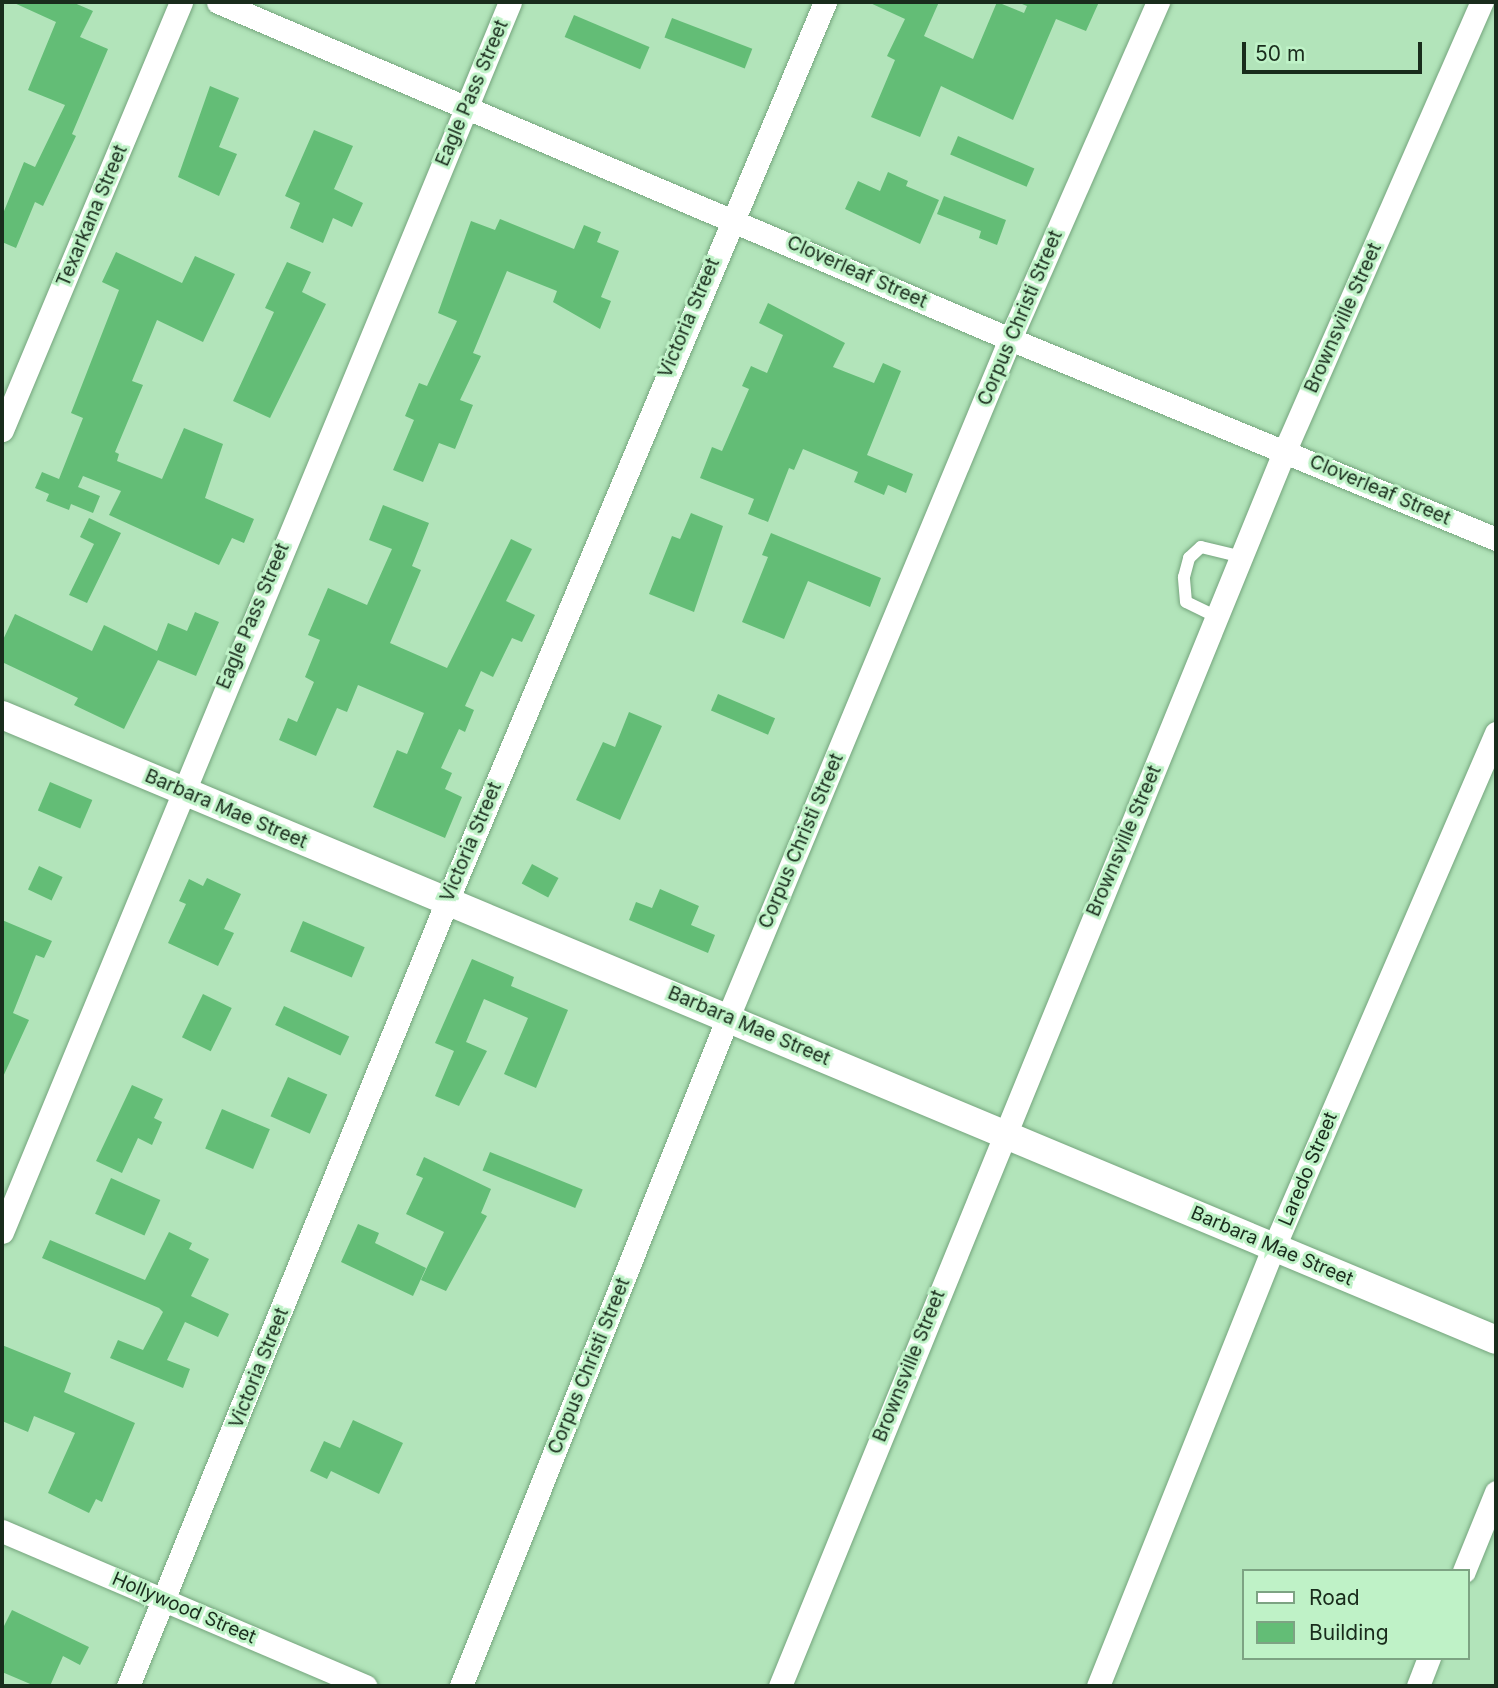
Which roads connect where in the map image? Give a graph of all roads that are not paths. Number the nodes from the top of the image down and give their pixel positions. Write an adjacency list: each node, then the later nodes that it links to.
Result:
1 (181, 2): 10 (street, Texarkana Street)
2 (218, 2): 7 (street, Cloverleaf Street)
3 (510, 2): 7 (street, Eagle Pass Street)
4 (825, 2): 8 (street, Victoria Street)
5 (1158, 2): 9 (street, Corpus Christi Street)
6 (1482, 2): 11 (street, Brownsville Street)
7 (466, 106): 8 (street, Cloverleaf Street); 17 (street, Eagle Pass Street)
8 (731, 217): 9 (street, Cloverleaf Street); 18 (street, Victoria Street)
9 (1010, 339): 11 (street, Cloverleaf Street); 19 (street, Corpus Christi Street)
10 (2, 430)
11 (1285, 450): 12 (street, Cloverleaf Street); 13 (street, Brownsville Street)
12 (1496, 539)
13 (1242, 557): 14 (street, Brownsville Street); 14 (lane)
14 (1217, 617): 20 (street, Brownsville Street)
15 (2, 715): 17 (street, Barbara Mae Street)
16 (1496, 733): 22 (street, Laredo Street)
17 (181, 790): 18 (street, Barbara Mae Street); 21 (street, Eagle Pass Street)
18 (447, 901): 19 (street, Barbara Mae Street); 27 (street, Victoria Street)
19 (728, 1017): 20 (street, Barbara Mae Street); 31 (street, Corpus Christi Street)
20 (1002, 1134): 22 (street, Barbara Mae Street); 32 (street, Brownsville Street)
21 (2, 1232)
22 (1274, 1247): 23 (street, Barbara Mae Street); 33 (street, Laredo Street)
23 (1496, 1340)
24 (1496, 1492): 26 (street)
25 (2, 1531): 27 (street, Hollywood Street)
26 (1465, 1569)
27 (166, 1600): 29 (street, Victoria Street); 30 (street, Hollywood Street)
28 (1428, 1660): 34 (street)
29 (128, 1686)
30 (365, 1686)
31 (461, 1686)
32 (780, 1686)
33 (1098, 1686)
34 (1418, 1686)

